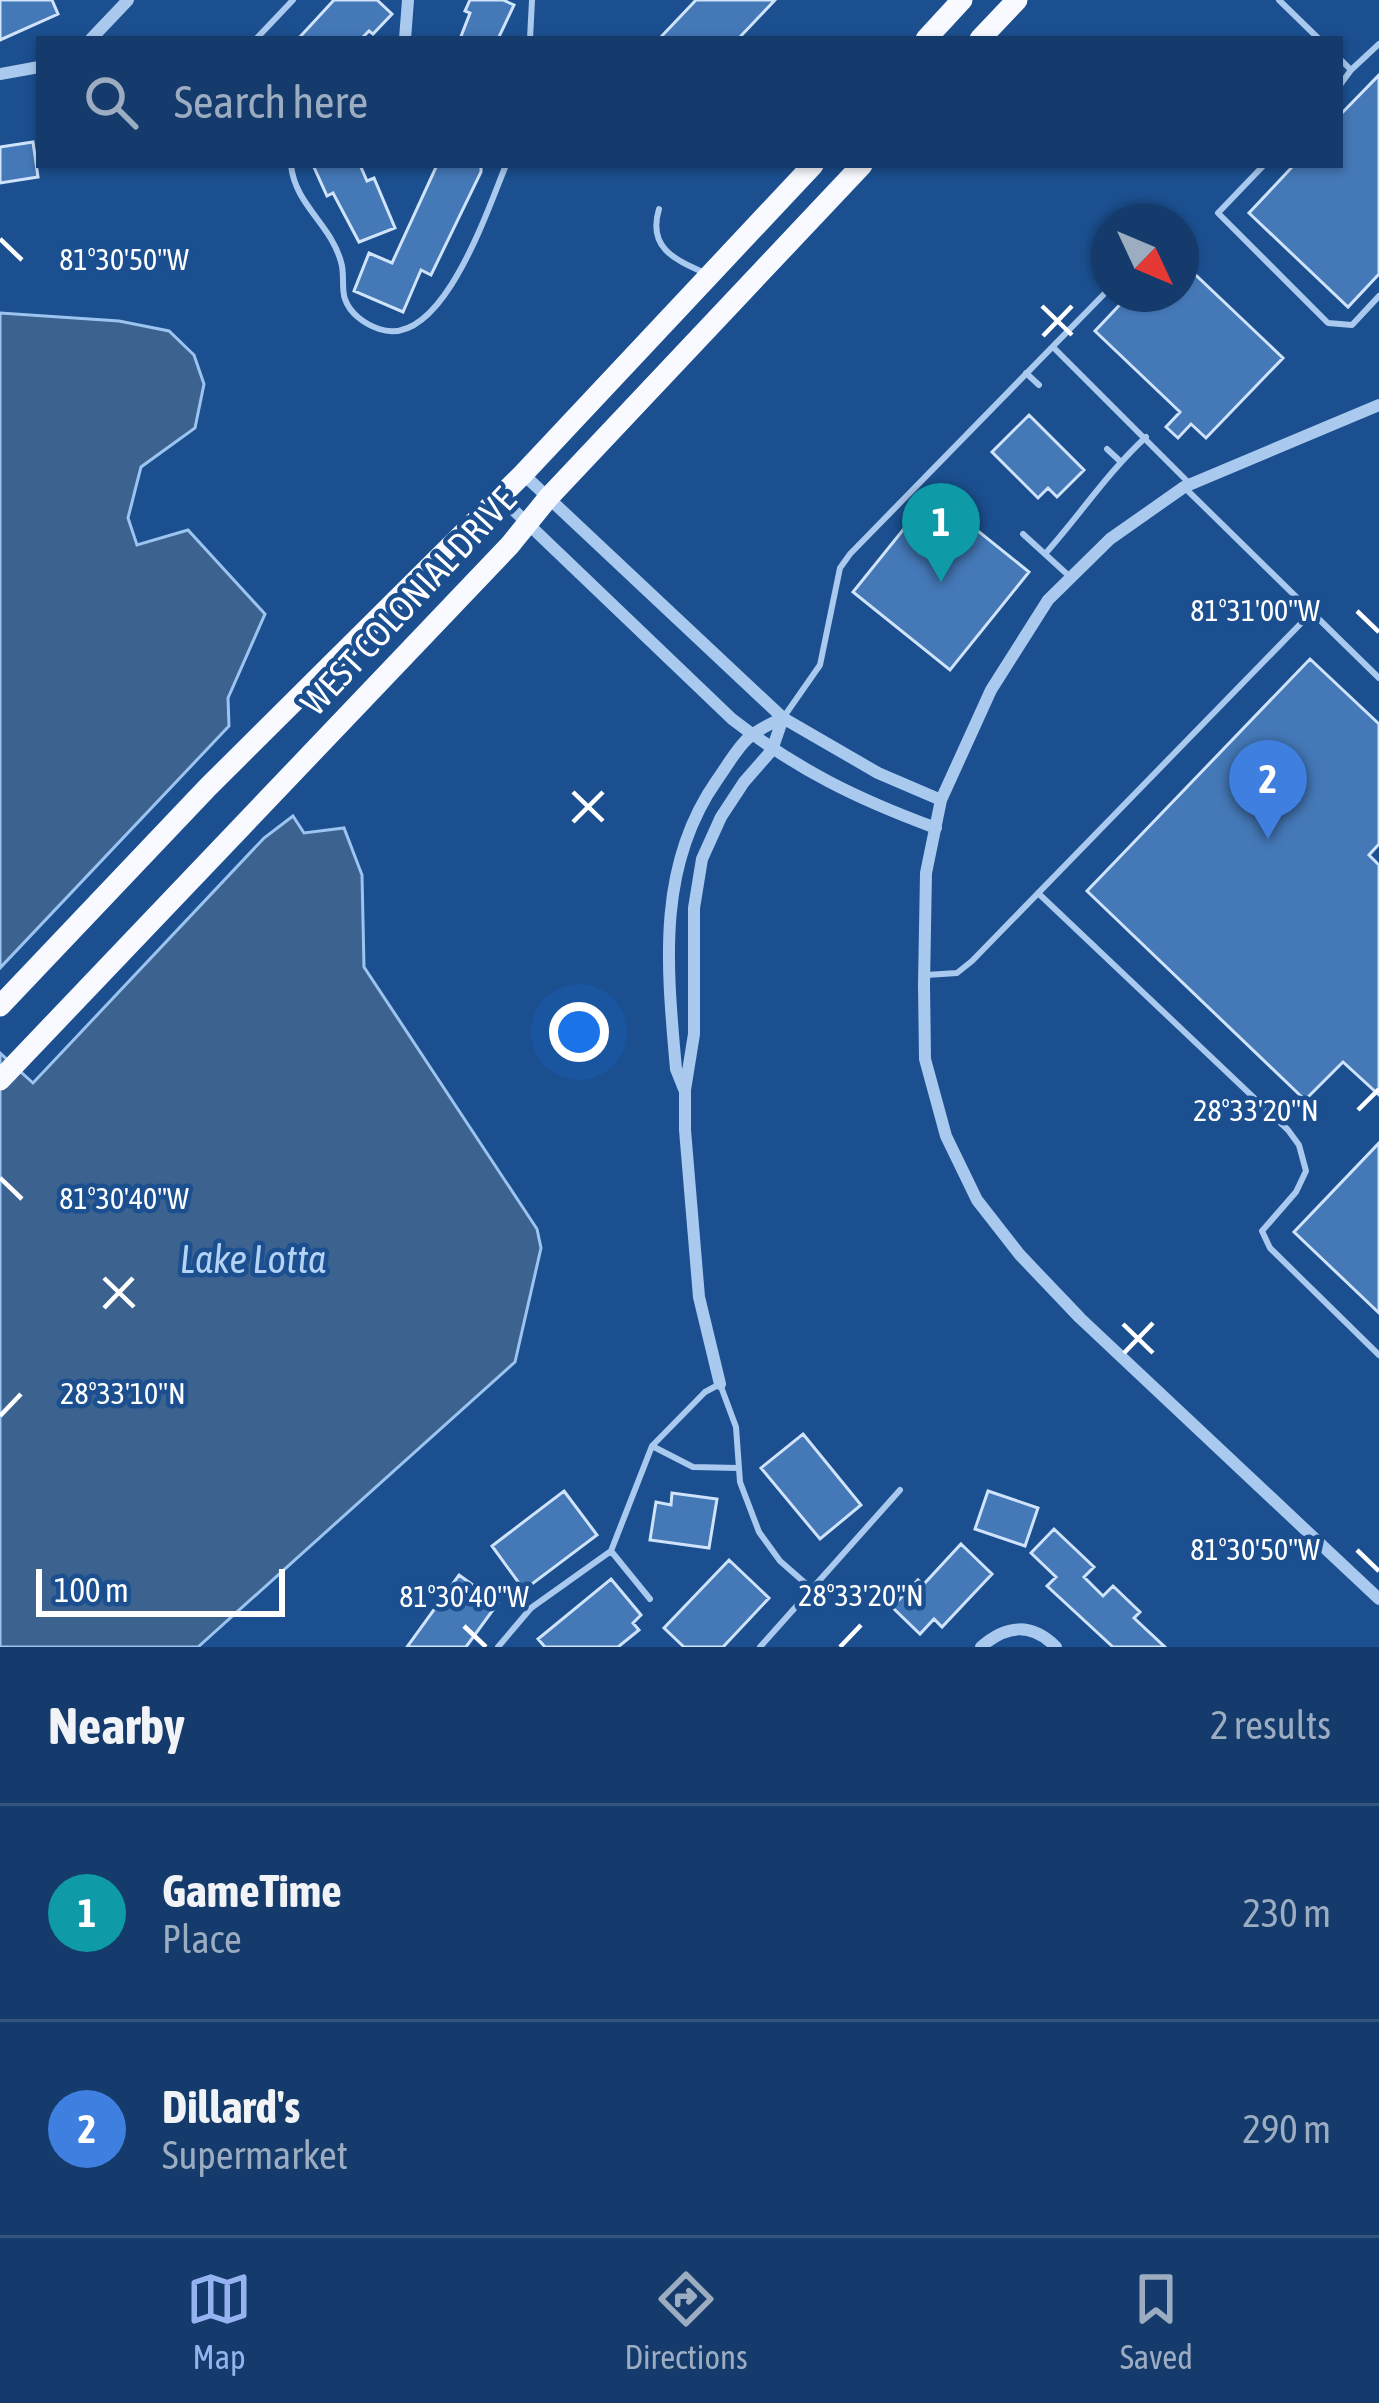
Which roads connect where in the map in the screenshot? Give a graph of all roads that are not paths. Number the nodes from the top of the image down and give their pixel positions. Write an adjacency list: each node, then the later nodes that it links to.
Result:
1 (128, 0): 8 (street)
2 (293, 0): 9 (lane)
3 (408, 0): 10 (street)
4 (532, 0): 11 (lane)
5 (1017, 0): 13 (highway)
6 (1279, 0): 14 (lane)
7 (957, 2): 12 (highway)
8 (94, 36)
9 (259, 36)
10 (405, 36)
11 (530, 36)
12 (929, 36)
13 (983, 36)
14 (1316, 36)
15 (1379, 44): 18 (lane)
16 (1343, 62): 18 (lane)
17 (36, 68): 19 (street)
18 (1351, 70): 20 (lane)
19 (0, 74)
20 (1343, 81)
21 (291, 168): 22 (lane)
22 (505, 168)
23 (809, 168): 27 (highway, WEST COLONIAL DRIVE)
24 (859, 168): 40 (highway, WEST COLONIAL DRIVE)
25 (1261, 168): 28 (lane)
26 (659, 209): 27 (lane)
27 (711, 275): 37 (highway, WEST COLONIAL DRIVE)
28 (1379, 296)
29 (1091, 307): 30 (lane)
30 (1052, 347): 31 (lane); 34 (lane)
31 (1026, 374): 32 (lane); 47 (lane)
32 (1039, 385)
33 (1379, 405): 38 (street)
34 (1146, 437): 36 (lane); 38 (lane)
35 (1107, 449): 36 (lane)
36 (1121, 462): 43 (lane)
37 (523, 474): 39 (highway, WEST COLONIAL DRIVE); 40 (street)
38 (1187, 486): 44 (street); 45 (lane)
39 (500, 497): 41 (street); 54 (highway, WEST COLONIAL DRIVE)
40 (548, 498): 41 (highway, WEST COLONIAL DRIVE); 47 (street)
41 (527, 524): 48 (street); 55 (highway, WEST COLONIAL DRIVE)
42 (1023, 534): 43 (lane)
43 (1045, 554): 44 (lane)
44 (1071, 578): 50 (street)
45 (1311, 613): 46 (lane); 52 (lane)
46 (1379, 678)
47 (783, 718): 48 (street); 49 (street); 50 (street)
48 (750, 733): 49 (street); 56 (street)
49 (772, 750): 51 (street); 56 (street)
50 (941, 800): 51 (street)
51 (936, 828): 53 (street)
52 (1038, 893): 53 (lane); 57 (lane)
53 (924, 975): 65 (street)
54 (0, 1006)
55 (7, 1072)
56 (685, 1090): 58 (street)
57 (1379, 1355)
58 (721, 1384): 59 (lane); 60 (lane)
59 (652, 1446): 60 (lane); 62 (lane)
60 (738, 1468): 63 (lane)
61 (899, 1490): 63 (lane)
62 (611, 1551): 64 (lane); 66 (lane)
63 (812, 1588): 67 (lane)
64 (650, 1599)
65 (1379, 1599)
66 (497, 1647)
67 (760, 1647)
68 (981, 1647): 69 (street)
69 (1056, 1647)

